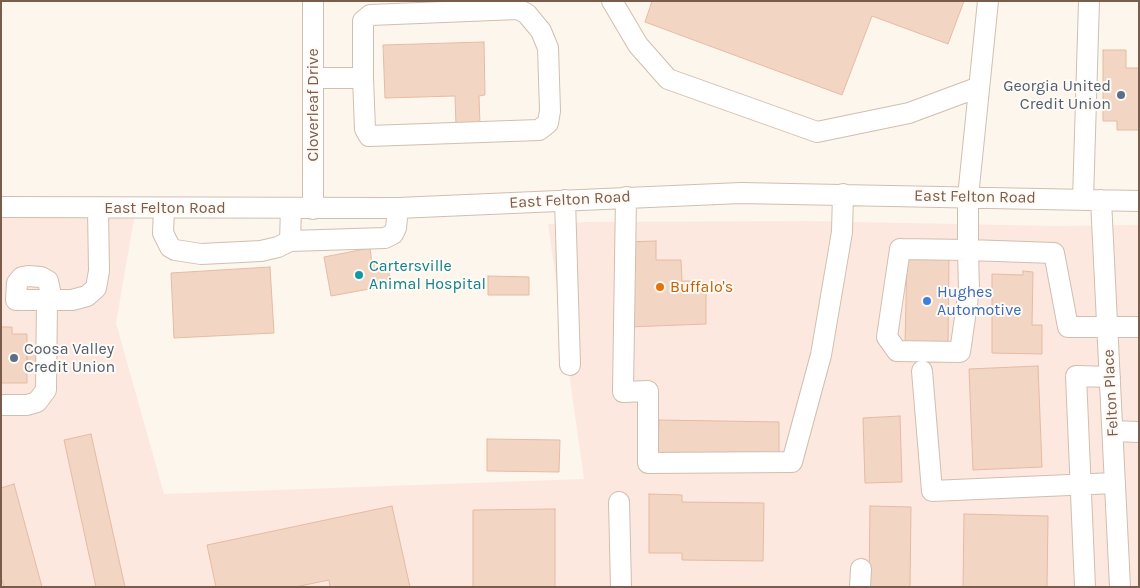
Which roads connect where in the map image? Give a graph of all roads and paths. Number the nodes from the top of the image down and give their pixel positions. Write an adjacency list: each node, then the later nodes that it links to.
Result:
1 (313, 1): 5 (street, Cloverleaf Drive)
2 (612, 1): 7 (street)
3 (988, 1): 7 (street)
4 (1089, 1): 12 (street, Felton Place)
5 (314, 78): 6 (street); 18 (street, Cloverleaf Drive)
6 (363, 78): 6 (street)
7 (978, 87): 10 (street)
8 (842, 194): 9 (street, East Felton Road); 9 (street); 10 (street, East Felton Road)
9 (626, 197): 11 (street, East Felton Road)
10 (968, 197): 12 (street, East Felton Road); 21 (street)
11 (565, 200): 19 (street, East Felton Road); 26 (street)
12 (1092, 200): 13 (street, East Felton Road); 24 (street, Felton Place)
13 (1139, 201)
14 (1, 207): 15 (street, East Felton Road)
15 (98, 208): 16 (street, East Felton Road); 23 (street)
16 (164, 208): 17 (street, East Felton Road); 20 (street)
17 (290, 208): 18 (street, East Felton Road); 20 (street)
18 (313, 208): 19 (street, East Felton Road)
19 (398, 208): 20 (street)
20 (290, 241)
21 (968, 250): 21 (street); 24 (street)
22 (17, 300): 23 (street)
23 (50, 300): 29 (street)
24 (1108, 327): 25 (street); 28 (street, Felton Place)
25 (1139, 327)
26 (570, 364)
27 (922, 371): 33 (street)
28 (1110, 377): 30 (street, Felton Place); 33 (street)
29 (1, 406)
30 (1113, 431): 31 (street); 32 (street, Felton Place)
31 (1139, 432)
32 (1115, 484): 33 (street); 37 (street, Felton Place)
33 (1082, 485): 36 (street)
34 (619, 502): 35 (street)
35 (621, 587)
36 (1085, 587)
37 (1120, 587)

